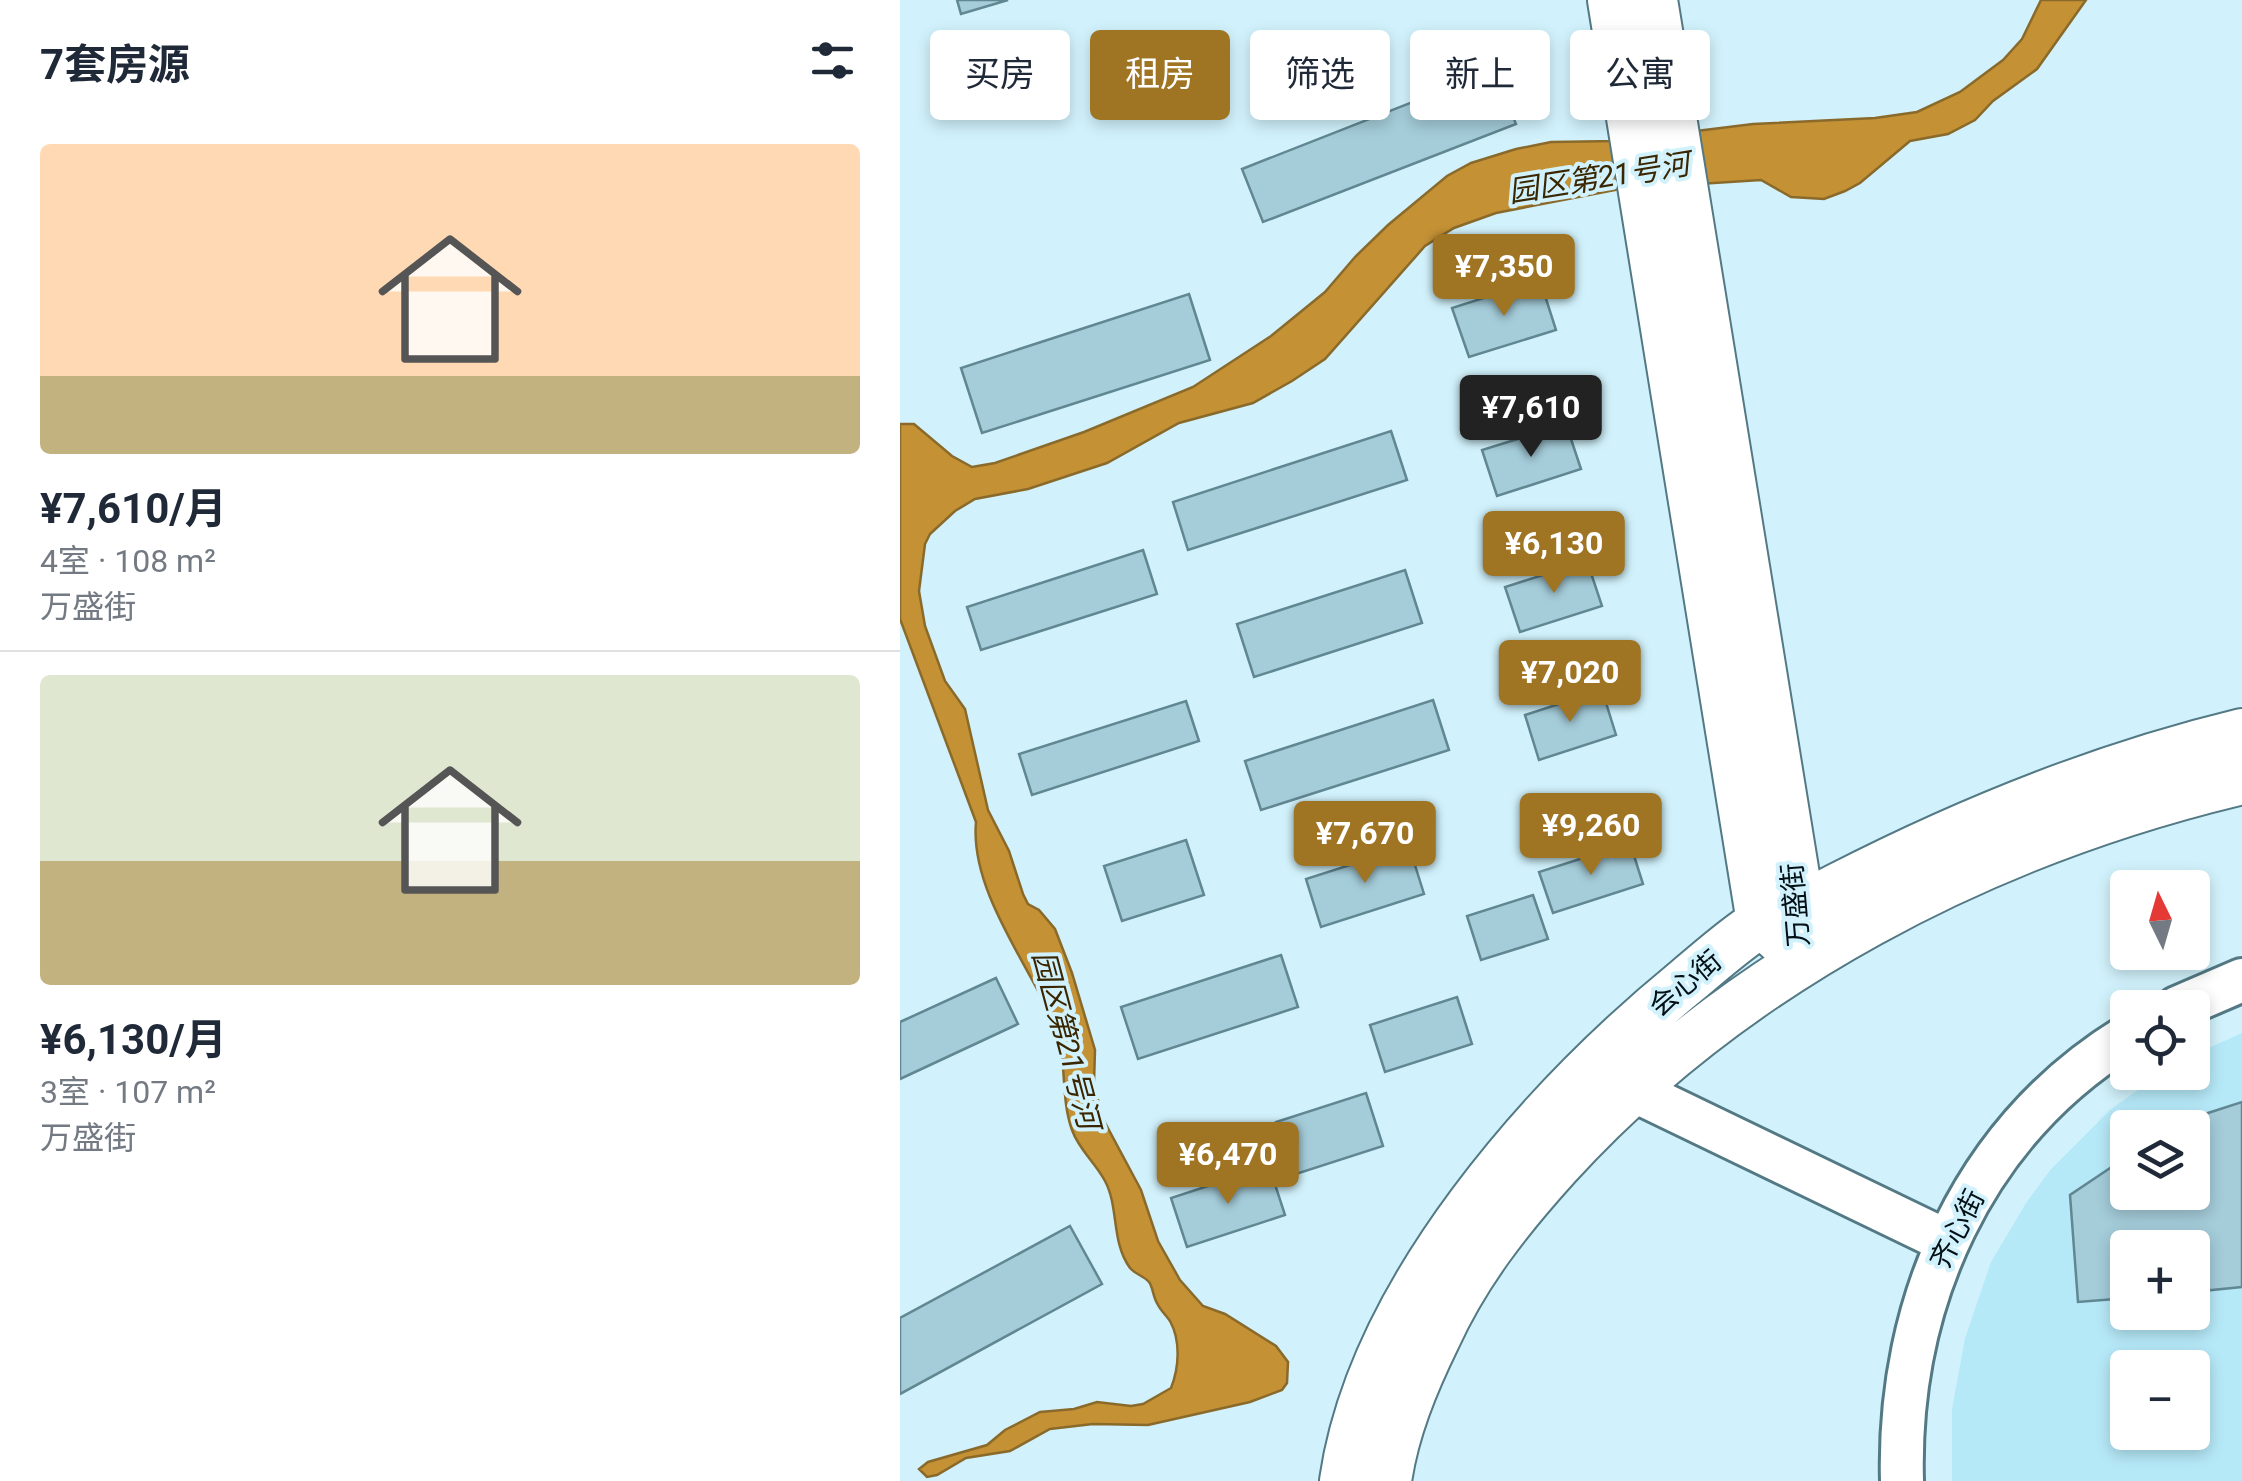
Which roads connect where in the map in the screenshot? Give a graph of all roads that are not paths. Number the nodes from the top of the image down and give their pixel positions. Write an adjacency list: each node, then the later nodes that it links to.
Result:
1 (1612, 0): 3 (main road, 万盛街)
2 (1653, 0): 3 (main road, 万盛街)
3 (1652, 130): 6 (main road, 万盛街)
4 (2242, 733): 6 (main road, 会心街)
5 (2242, 780): 7 (main road, 会心街)
6 (1780, 914): 7 (main road, 万盛街); 11 (main road, 会心街)
7 (1804, 960): 11 (main road, 会心街)
8 (2242, 980): 9 (street)
9 (2210, 994)
10 (2110, 1049): 12 (street, 齐心街)
11 (1612, 1075): 12 (street); 13 (main road, 会心街); 14 (main road, 会心街)
12 (1946, 1241): 15 (street, 齐心街)
13 (1344, 1481)
14 (1388, 1481)
15 (1902, 1481)

